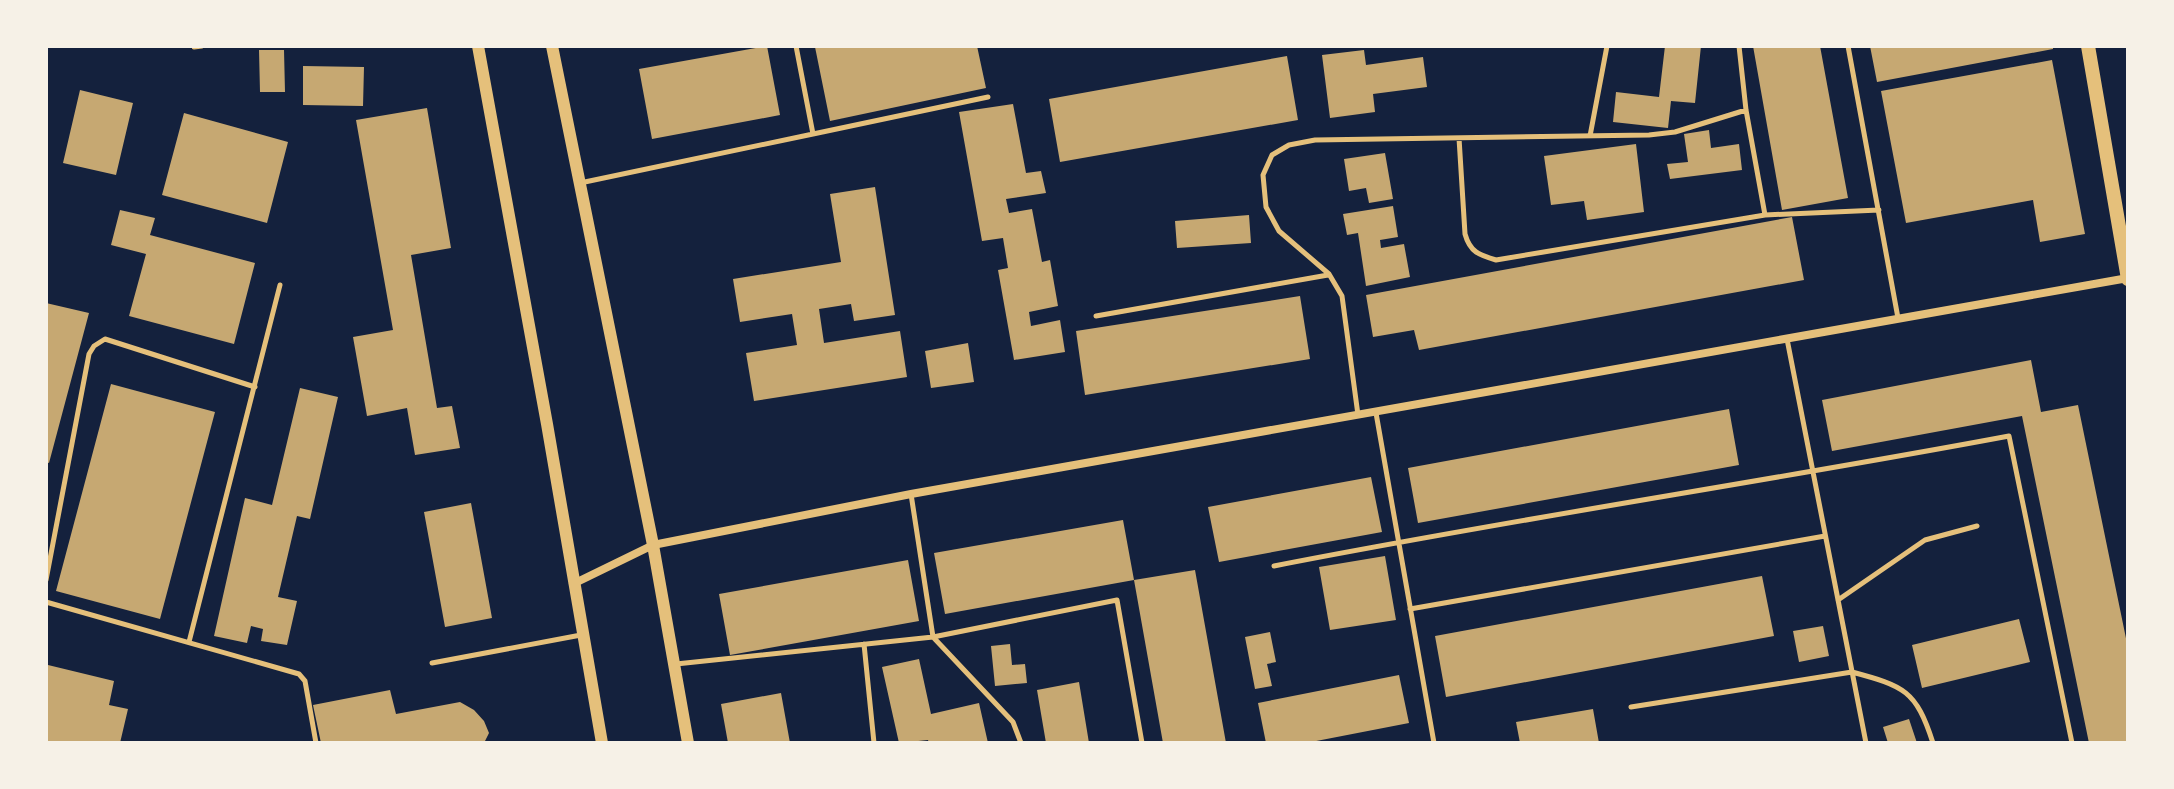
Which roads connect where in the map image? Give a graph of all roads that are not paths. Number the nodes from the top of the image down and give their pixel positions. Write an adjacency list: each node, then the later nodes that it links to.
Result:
1 (202, 46): 9 (lane)
2 (478, 46): 35 (street)
3 (552, 46): 15 (street)
4 (796, 46): 12 (lane)
5 (1607, 46): 13 (lane)
6 (1739, 46): 11 (lane)
7 (1848, 46): 16 (lane)
8 (2088, 46): 19 (main road)
9 (194, 47)
10 (988, 97): 12 (lane)
11 (1746, 110): 13 (lane); 17 (lane)
12 (813, 134): 15 (lane)
13 (1590, 136): 14 (lane)
14 (1459, 138): 17 (lane); 18 (lane)
15 (579, 183): 32 (street)
16 (1879, 210): 17 (lane); 22 (lane)
17 (1765, 215)
18 (1329, 274): 21 (lane); 26 (lane)
19 (2128, 278): 22 (street)
20 (280, 285): 24 (lane)
21 (1096, 316)
22 (1898, 318): 23 (street)
23 (1787, 339): 25 (street); 27 (lane)
24 (255, 387): 34 (lane); 41 (lane)
25 (1376, 413): 26 (street); 31 (lane)
26 (1358, 416): 28 (street)
27 (1812, 473): 30 (lane); 31 (lane); 56 (lane)
28 (911, 494): 32 (street); 40 (lane)
29 (1977, 526): 36 (lane)
30 (1825, 536): 36 (lane); 38 (lane)
31 (1399, 542): 33 (lane); 38 (lane)
32 (653, 545): 35 (street); 44 (street)
33 (1274, 566)
34 (46, 580)
35 (573, 584): 39 (street)
36 (1838, 600): 45 (lane)
37 (46, 602): 41 (lane)
38 (1410, 609): 53 (lane)
39 (582, 634): 43 (lane); 48 (street)
40 (933, 637): 42 (lane); 51 (lane); 52 (lane)
41 (189, 642): 47 (lane)
42 (864, 644): 44 (lane); 50 (lane)
43 (432, 663)
44 (674, 664): 49 (street)
45 (1852, 672): 46 (lane); 54 (lane); 55 (lane)
46 (1631, 707)
47 (316, 743)
48 (602, 743)
49 (688, 743)
50 (874, 743)
51 (1021, 743)
52 (1142, 743)
53 (1434, 743)
54 (1866, 743)
55 (1933, 743)
56 (2072, 743)

